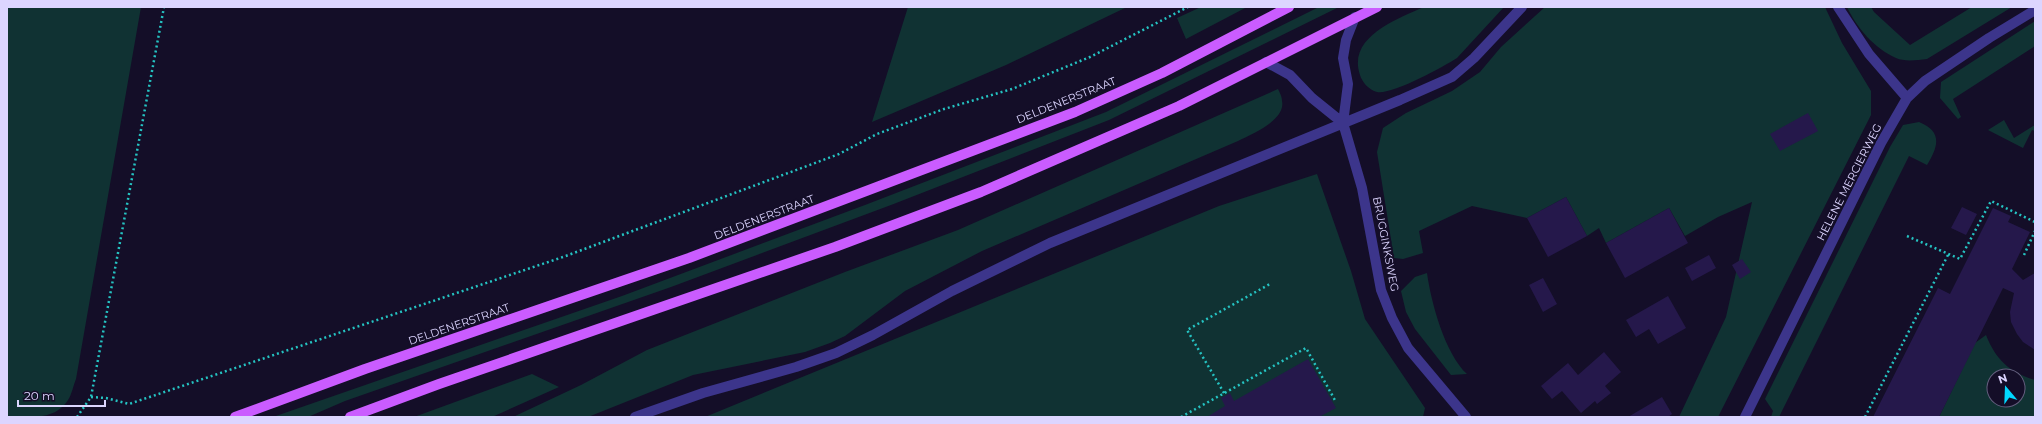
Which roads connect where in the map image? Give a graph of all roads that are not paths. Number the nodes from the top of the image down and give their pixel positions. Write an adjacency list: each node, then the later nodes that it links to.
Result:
1 (1289, 7): 10 (main road, DELDENERSTRAAT)
2 (1377, 7): 6 (main road)
3 (1522, 7): 9 (street)
4 (1838, 7): 8 (street)
5 (2035, 10): 8 (street, HELENE MERCIERWEG)
6 (1355, 17): 7 (main road); 9 (street, BRUGGINKSWEG)
7 (1266, 62): 9 (street); 11 (main road)
8 (1908, 98): 14 (street, HELENE MERCIERWEG)
9 (1343, 123): 12 (street); 13 (street, BRUGGINKSWEG)
10 (235, 417)
11 (350, 417)
12 (635, 417)
13 (1466, 417)
14 (1745, 417)

